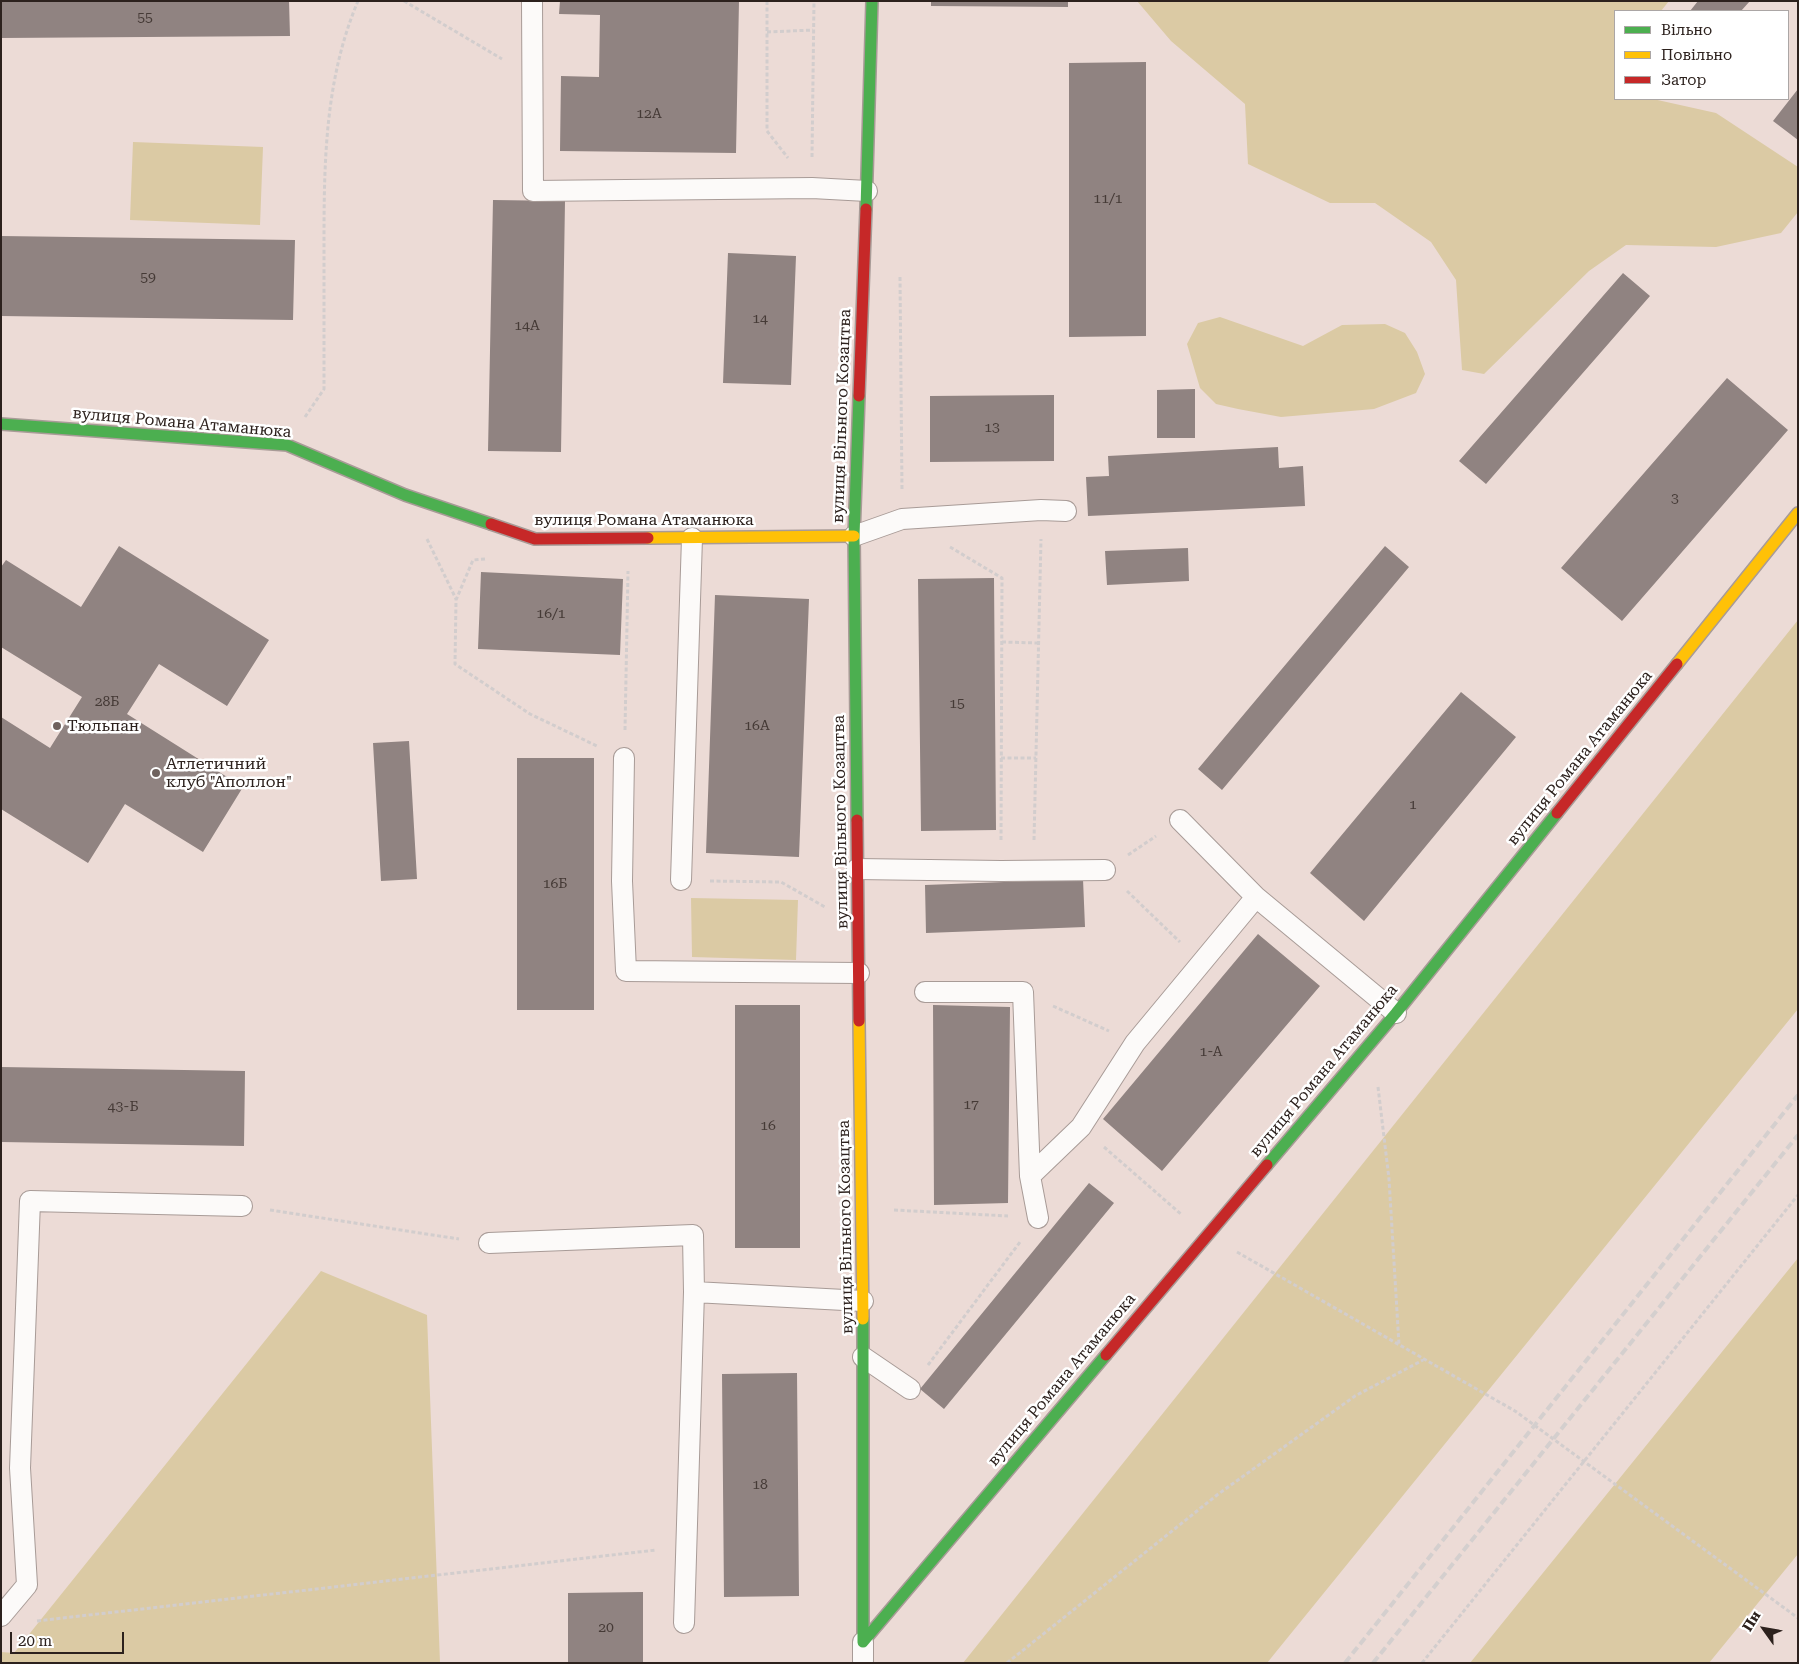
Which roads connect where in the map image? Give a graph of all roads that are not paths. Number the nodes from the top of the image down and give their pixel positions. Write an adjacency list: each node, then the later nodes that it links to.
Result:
1 (532, 1): 3 (lane)
2 (872, 1): 3 (street, вулиця Вільного Козацтва)
3 (867, 191): 7 (street, вулиця Вільного Козацтва)
4 (1, 424): 8 (street, вулиця Романа Атаманюка)
5 (1066, 511): 7 (lane)
6 (1798, 513): 17 (street, вулиця Романа Атаманюка)
7 (854, 536): 8 (street, вулиця Романа Атаманюка); 11 (street, вулиця Вільного Козацтва)
8 (692, 538): 13 (lane)
9 (624, 758): 15 (lane)
10 (1180, 820): 14 (lane)
11 (857, 869): 12 (lane); 15 (street, вулиця Вільного Козацтва)
12 (1105, 870)
13 (681, 880)
14 (1256, 897): 17 (lane); 18 (lane)
15 (859, 973): 23 (street, вулиця Вільного Козацтва)
16 (926, 992): 18 (lane)
17 (1396, 1013): 28 (street, вулиця Романа Атаманюка)
18 (1030, 1176): 20 (lane)
19 (242, 1206): 26 (lane)
20 (1038, 1218)
21 (488, 1243): 22 (lane)
22 (694, 1292): 23 (lane); 27 (lane)
23 (862, 1301): 24 (street, вулиця Вільного Козацтва)
24 (863, 1357): 25 (lane); 28 (street, вулиця Вільного Козацтва)
25 (910, 1389)
26 (1, 1616)
27 (684, 1623)
28 (863, 1642): 29 (lane)
29 (863, 1663)

